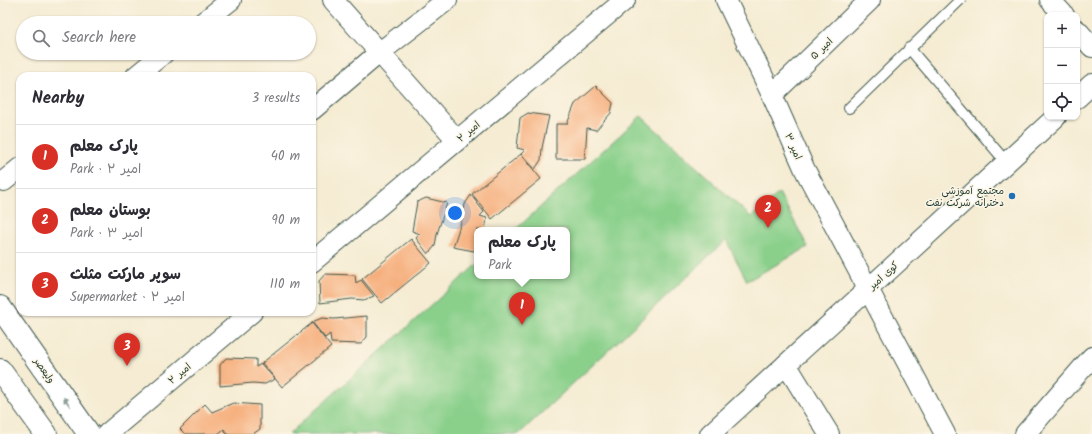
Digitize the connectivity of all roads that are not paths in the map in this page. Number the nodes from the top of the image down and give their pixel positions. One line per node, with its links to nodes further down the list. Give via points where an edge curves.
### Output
1 (231, 0): 10 (street)
2 (333, 0): 14 (street)
3 (447, 0): 14 (street)
4 (625, 0): 23 (street, امیر ۲)
5 (726, 0): 18 (street, امیر ۳)
6 (870, 0): 18 (street, امیر ۵)
7 (960, 0): 13 (lane)
8 (1050, 0): 9 (street)
9 (1061, 12)
10 (211, 16)
11 (1080, 33): 12 (street)
12 (1092, 47)
13 (909, 48): 21 (lane); 24 (lane)
14 (379, 53): 20 (street); 23 (street)
15 (155, 60): 16 (street)
16 (141, 72)
17 (1092, 84): 19 (street)
18 (772, 95): 28 (street, امیر ۳, via 805,170)
19 (1080, 95)
20 (316, 107)
21 (849, 108)
22 (1053, 120): 24 (street, کوی امیر)
23 (457, 140): 27 (street, امیر ۲)
24 (1006, 162): 28 (street, کوی امیر)
25 (16, 171): 26 (street)
26 (4, 181)
27 (316, 259)
28 (869, 289): 32 (street, کوی امیر); 39 (street, امیر ۳)
29 (0, 307): 35 (main road, ولیعصر, one-way to 29)
30 (247, 316): 36 (street, امیر ۲)
31 (1092, 357): 40 (street)
32 (786, 364): 37 (street, کوی امیر); 38 (street)
33 (1, 374): 34 (main road)
34 (46, 434)
35 (89, 434)
36 (107, 434)
37 (710, 434)
38 (828, 434)
39 (945, 434)
40 (1025, 434)

